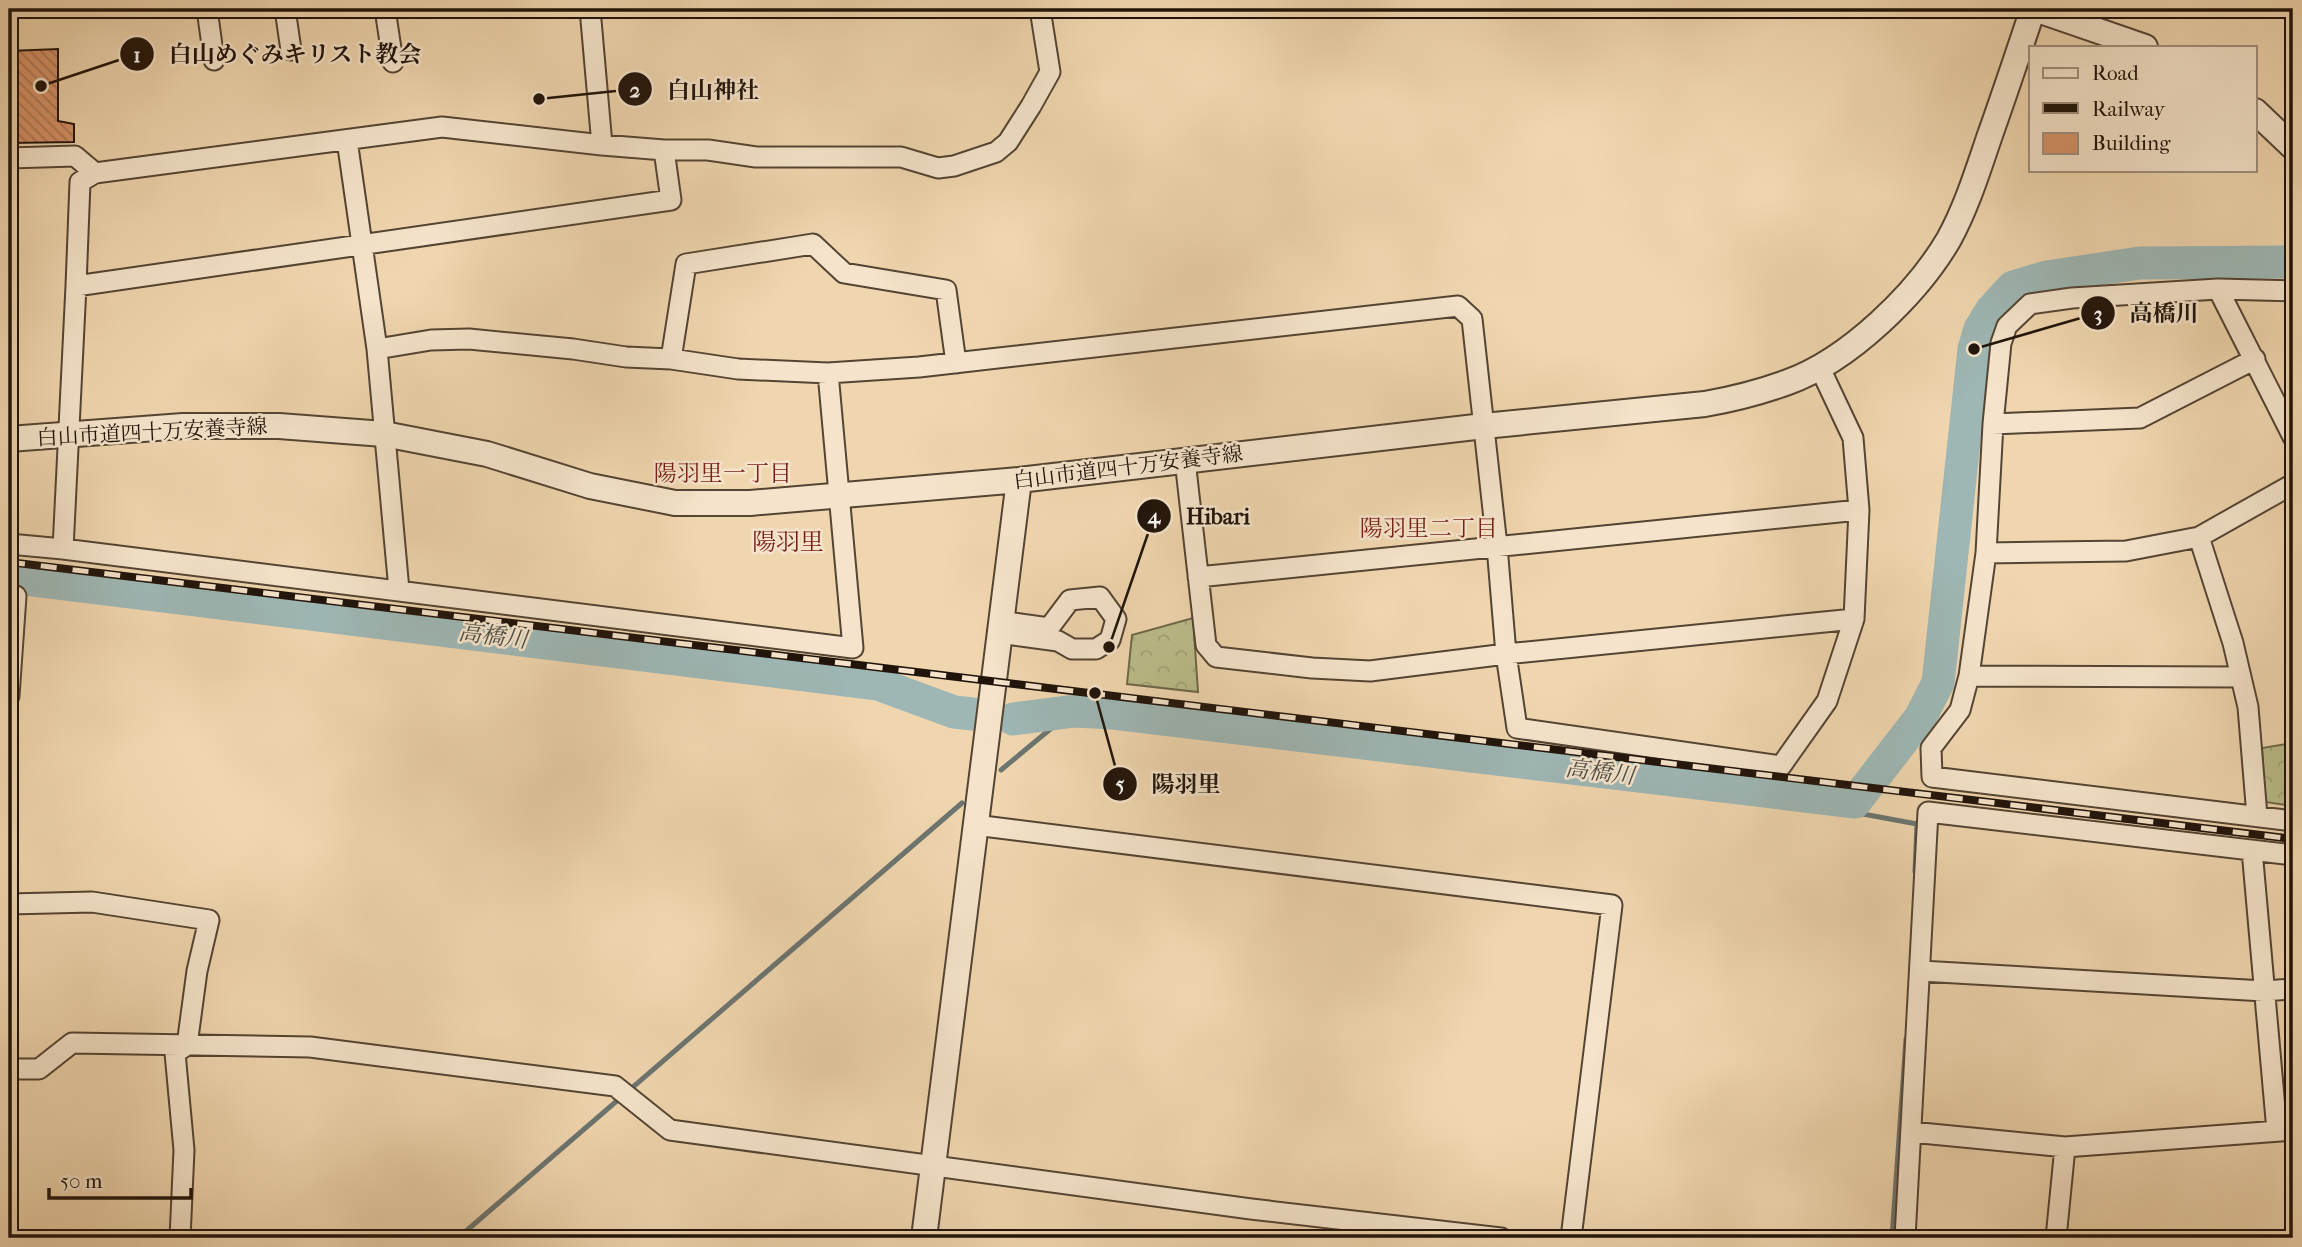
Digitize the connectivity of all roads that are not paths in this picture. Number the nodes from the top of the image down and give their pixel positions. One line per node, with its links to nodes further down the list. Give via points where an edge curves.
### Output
1 (207, 9): 9 (street)
2 (285, 9): 8 (street)
3 (384, 9): 10 (street)
4 (590, 9): 13 (street)
5 (1040, 9): 15 (street, via 1049,72 1008,142 996,152 938,168 901,158 756,157)
6 (2034, 9): 7 (street); 26 (street, 白山市道四十万安養寺線, via 1969,198 1949,239 1927,272 1886,316)
7 (2142, 46)
8 (291, 50)
9 (214, 60)
10 (393, 62)
11 (2256, 112): 14 (street)
12 (347, 139): 13 (street, via 442,127); 17 (street); 18 (street)
13 (602, 145): 15 (street)
14 (2293, 147)
15 (664, 150): 18 (street, via 671,200)
16 (9, 158): 17 (street, via 75,156)
17 (95, 173): 19 (street, via 80,182)
18 (363, 245): 19 (street); 22 (street)
19 (76, 286): 31 (street)
20 (2218, 289): 21 (street); 24 (street); 28 (street, via 2030,304 2007,326 2001,344)
21 (2293, 291)
22 (377, 349): 23 (street, via 469,339); 30 (street)
23 (671, 359): 25 (street, via 686,264 813,244 844,272 946,290); 27 (street, via 738,369)
24 (2255, 359): 28 (street, via 2140,418); 32 (street)
25 (956, 363): 27 (street); 29 (street, via 1458,306 1472,318)
26 (1819, 366): 29 (street, 白山市道四十万安養寺線, via 1789,382 1705,404); 38 (street, via 1853,438)
27 (828, 373): 37 (street)
28 (1993, 424): 43 (street)
29 (1485, 426): 34 (street, 白山市道四十万安養寺線); 41 (street)
30 (384, 434): 31 (street, 白山市道四十万安養寺線, via 278,426 183,426); 37 (street, 白山市道四十万安養寺線, via 487,454 590,486 675,503); 45 (street)
31 (68, 435): 33 (street, 白山市道四十万安養寺線); 42 (street)
32 (2293, 437)
33 (9, 439)
34 (1185, 460): 35 (street, 白山市道四十万安養寺線); 44 (street)
35 (1018, 480): 37 (street, 白山市道四十万安養寺線); 48 (street)
36 (2293, 484): 39 (street)
37 (838, 496): 45 (street, via 853,648)
38 (1859, 510): 41 (street); 47 (street)
39 (2199, 537): 43 (street, via 2126,551); 51 (street)
40 (9, 544): 42 (street)
41 (1497, 546): 44 (street); 49 (street)
42 (63, 549): 45 (street)
43 (1986, 553): 50 (street)
44 (1198, 577): 49 (street, via 1206,645 1216,657 1370,671)
45 (399, 590)
46 (16, 596): 52 (street)
47 (1854, 619): 49 (street); 49 (street, via 1827,701 1782,766 1517,728)
48 (1000, 627): 48 (street, via 1049,628 1070,600 1100,597 1116,619 1110,640 1096,649 1072,649 1058,641); 55 (street)
49 (1506, 654)
50 (1969, 676): 51 (street); 53 (street, via 1960,710 1931,748 1932,777)
51 (2241, 677): 53 (street, via 2248,707)
52 (9, 684)
53 (2257, 816): 54 (street)
54 (2293, 821)
55 (975, 825): 67 (street); 71 (street, via 1612,905)
56 (2252, 850): 57 (street); 59 (street, via 1928,812); 61 (street)
57 (2293, 855)
58 (9, 904): 62 (street, via 92,902 209,920)
59 (1921, 971): 61 (street); 65 (street)
60 (2293, 989): 61 (street)
61 (2264, 991): 64 (street)
62 (187, 1045): 63 (street, via 72,1043 39,1069); 67 (street, via 310,1046 615,1086 670,1130); 68 (street, via 175,1053 184,1150)
63 (9, 1069)
64 (2285, 1131): 66 (street)
65 (1911, 1132): 66 (street); 72 (street)
66 (2065, 1147): 73 (street)
67 (933, 1167): 69 (street); 70 (street)
68 (180, 1238)
69 (924, 1238)
70 (1501, 1238)
71 (1570, 1238)
72 (1905, 1238)
73 (2056, 1238)

